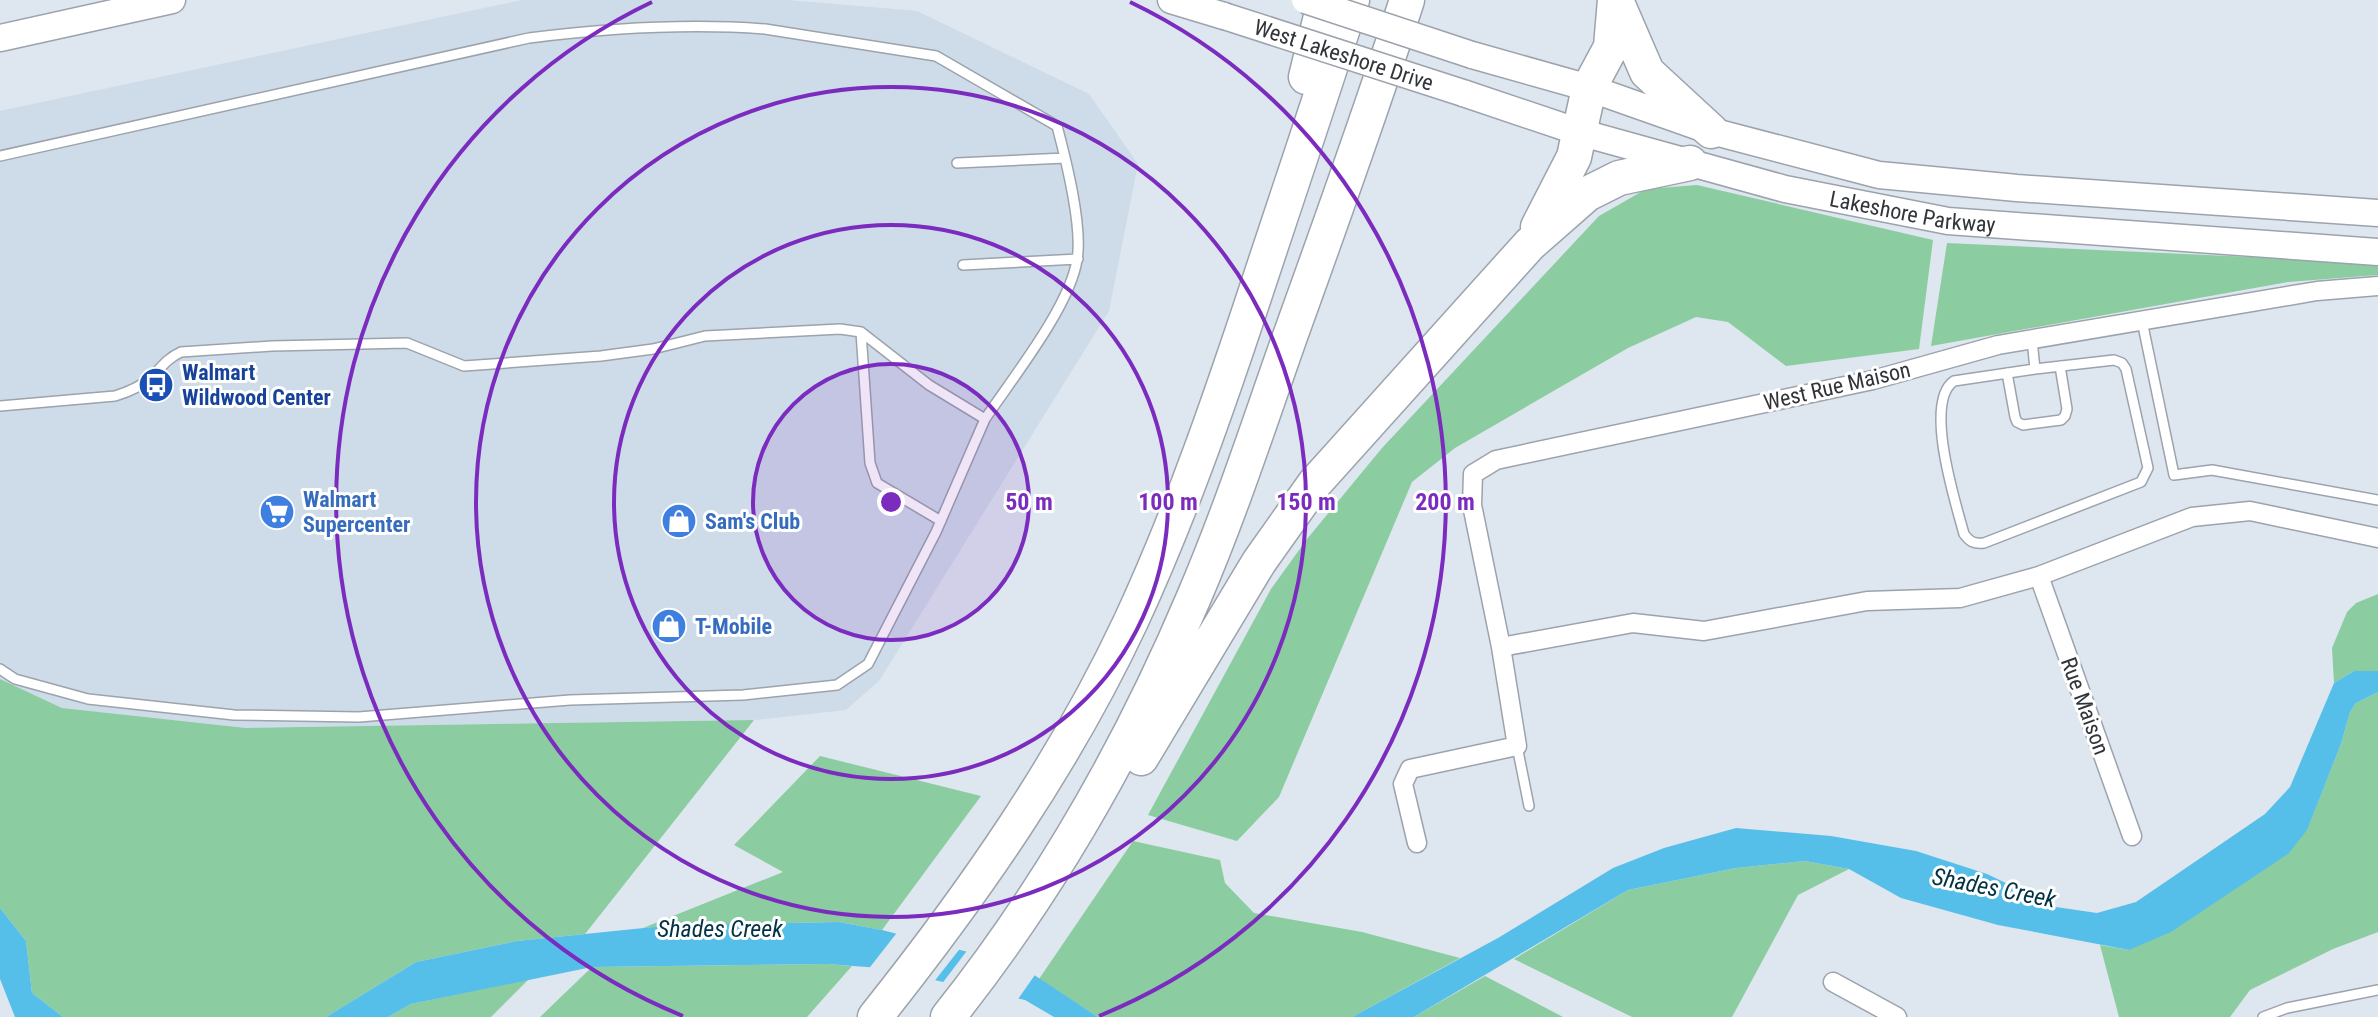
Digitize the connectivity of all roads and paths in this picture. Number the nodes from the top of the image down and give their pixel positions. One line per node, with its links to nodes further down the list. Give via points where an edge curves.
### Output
1 (172, 0): 8 (main road)
2 (1171, 0): 11 (main road, West Lakeshore Drive, bridge)
3 (1305, 0): 9 (main road, West Lakeshore Drive, bridge)
4 (1325, 0): 23 (highway)
5 (1352, 0): 23 (highway)
6 (1407, 0): 40 (highway, via 1223,526)
7 (1616, 0): 10 (highway, via 1611,47); 12 (highway, via 1647,72)
8 (0, 38)
9 (1472, 55): 10 (main road, Lakeshore Parkway)
10 (1589, 88): 12 (main road, Lakeshore Parkway); 13 (highway)
11 (1463, 93): 13 (main road, Lakeshore Parkway)
12 (1711, 131): 18 (main road, Lakeshore Parkway, via 1879,175)
13 (1579, 132): 17 (main road, Lakeshore Parkway); 19 (highway, via 1574,157)
14 (0, 156): 15 (lane, via 529,38 687,25 765,29 936,56 1057,126)
15 (1065, 158): 16 (lane); 21 (lane)
16 (957, 163)
17 (1690, 163): 19 (highway, via 1619,178 1587,194); 20 (main road, Lakeshore Parkway, via 1785,189 1948,221)
18 (2378, 213)
19 (1530, 244): 40 (highway, via 1315,483)
20 (2378, 252)
21 (1078, 259): 22 (lane); 32 (lane, via 1071,284 1047,327)
22 (963, 265)
23 (1259, 281): 46 (highway, via 1162,553 1087,707 1013,831)
24 (2378, 286): 25 (street, West Rue Maison, via 2317,291)
25 (2142, 321): 27 (street, West Rue Maison); 33 (lane, via 2174,475 2212,470)
26 (861, 332): 31 (lane, via 705,336 601,356 464,366 407,343 181,352 151,378 115,396); 32 (lane, via 929,385); 34 (lane, via 870,463 877,483)
27 (2032, 340): 29 (lane); 37 (street, West Rue Maison, via 1873,380 1496,460 1473,474 1472,505)
28 (2060, 366): 29 (lane); 30 (lane, via 2067,409 2061,420 2017,422); 30 (lane, via 2122,363 2148,468 2145,476 2141,482 1976,544 1964,534 1945,466 1944,393 1954,381)
29 (2035, 369): 30 (lane)
30 (2007, 373)
31 (0, 406)
32 (985, 419): 34 (lane)
33 (2378, 500)
34 (941, 521): 38 (lane, via 868,664 837,685 359,717 234,715 88,699 15,679)
35 (2378, 538): 36 (street, via 2250,511 2192,517)
36 (2039, 576): 37 (street, via 1960,598 1867,601 1704,631 1633,623); 42 (street, Rue Maison)
37 (1501, 647): 39 (street, West Rue Maison)
38 (0, 669)
39 (1517, 746): 41 (lane); 43 (street, via 1410,769 1403,784)
40 (1118, 779): 47 (highway, via 1084,817 1030,904)
41 (1529, 806)
42 (2132, 836)
43 (1417, 843)
44 (1833, 982): 48 (street)
45 (2378, 990): 49 (lane)
46 (875, 1017)
47 (948, 1017)
48 (1897, 1017)
49 (2263, 1017)

